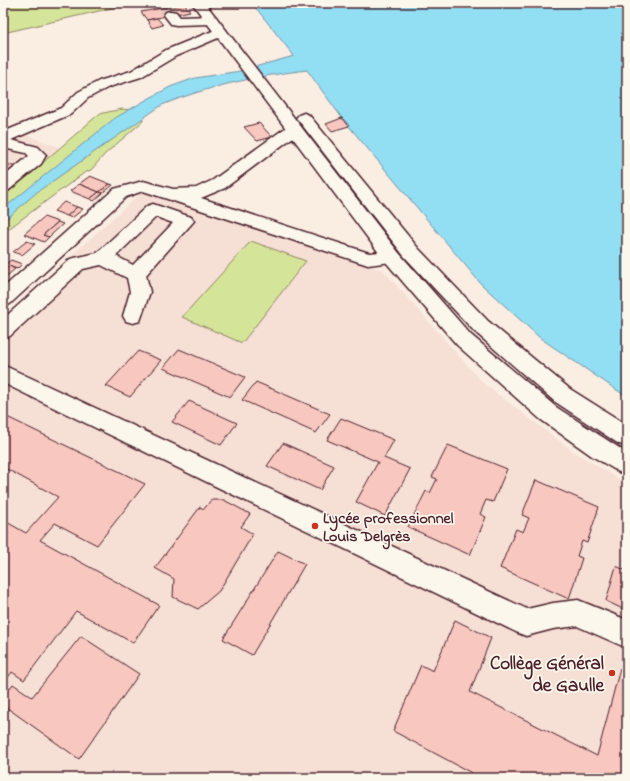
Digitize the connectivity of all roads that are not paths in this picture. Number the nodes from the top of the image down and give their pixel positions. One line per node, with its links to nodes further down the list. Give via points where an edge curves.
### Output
1 (198, 3): 3 (main road)
2 (166, 9): 3 (main road, via 176,21)
3 (215, 18): 4 (main road); 5 (main road, via 171,52 136,74 104,84 83,95 66,111); 16 (main road, via 416,258 481,326 562,394)
4 (294, 129): 8 (main road, via 219,184 199,193); 9 (main road)
5 (3, 138)
6 (3, 143): 7 (main road, via 32,150 38,155)
7 (3, 186)
8 (172, 194): 9 (main road, via 368,259); 12 (main road, via 143,186 120,194)
9 (392, 257): 17 (main road, via 464,340 548,413)
10 (103, 258): 11 (main road); 11 (main road, via 152,210 185,221); 14 (main road, via 77,264)
11 (136, 274): 13 (main road, via 140,292)
12 (3, 299)
13 (133, 316)
14 (3, 331)
15 (3, 373): 18 (main road, via 526,624 553,616 578,613)
16 (627, 437)
17 (627, 465)
18 (627, 634)

